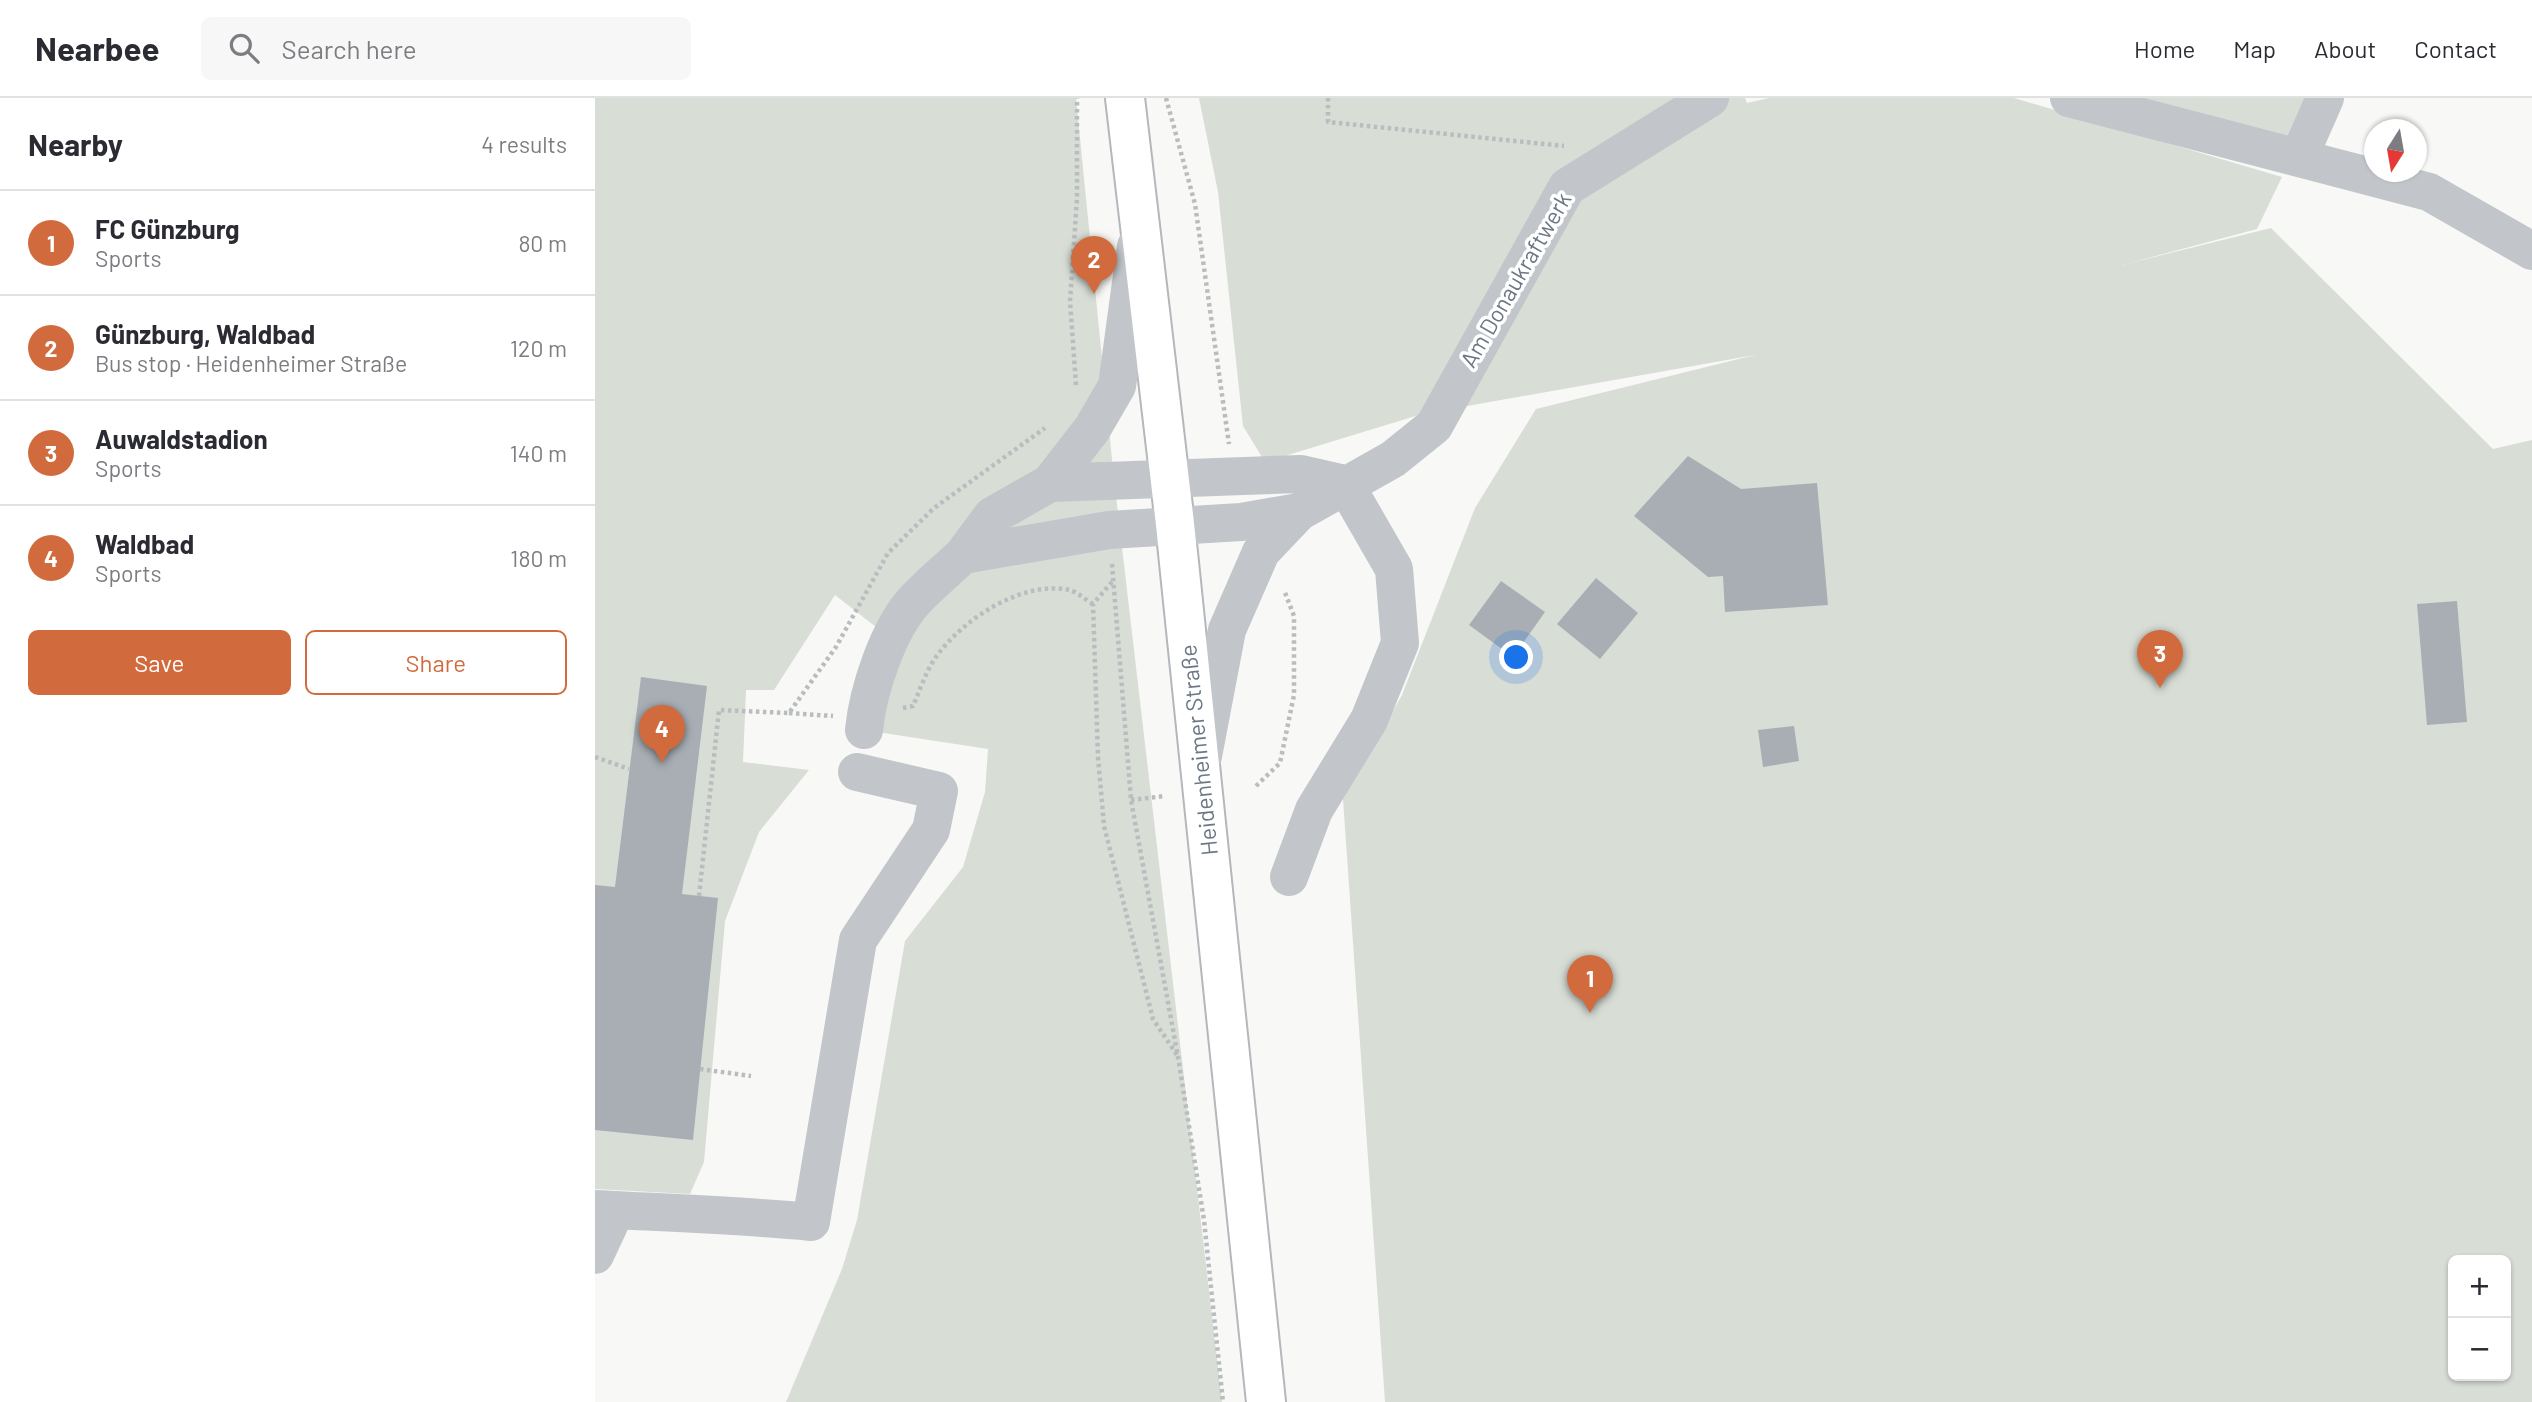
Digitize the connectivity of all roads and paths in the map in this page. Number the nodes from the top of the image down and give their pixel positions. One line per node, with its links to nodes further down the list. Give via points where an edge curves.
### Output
1 (1077, 98): 13 (path, via 1070,301 1077,400)
2 (1125, 98): 10 (main road, Heidenheimer Straße)
3 (1166, 98): 14 (path, via 1195,204)
4 (1328, 98): 9 (path, via 1328,122 1565,146)
5 (1710, 98): 9 (street, Am Donaukraftwerk)
6 (2069, 98): 8 (street)
7 (2325, 98): 8 (street)
8 (2299, 157): 11 (street, via 2429,192)
9 (1597, 168): 17 (street, Am Donaukraftwerk, via 1567,187 1434,426 1393,459)
10 (1139, 223): 13 (street, via 1117,386); 15 (main road, Heidenheimer Straße)
11 (2532, 251)
12 (1050, 425): 25 (path, via 934,508 888,553 836,648)
13 (1092, 429): 16 (street)
14 (1234, 475): 15 (street); 17 (street, via 1301,474)
15 (1170, 479): 16 (street); 19 (main road, Heidenheimer Straße)
16 (1050, 483): 22 (street, via 992,516)
17 (1345, 484): 18 (street, Am Donaukraftwerk); 34 (street, via 1394,569 1400,643 1369,720 1314,810)
18 (1299, 512): 19 (street, Am Donaukraftwerk, via 1241,522); 21 (street)
19 (1175, 524): 20 (street, Am Donaukraftwerk); 28 (main road, Heidenheimer Straße)
20 (1109, 530): 22 (street, Am Donaukraftwerk); 23 (path)
21 (1261, 552): 28 (street, via 1227,630); 31 (path, via 1279,579 1294,616 1294,695 1280,764)
22 (963, 555): 26 (street, via 913,601 887,647 871,688)
23 (1113, 581): 24 (path); 33 (path)
24 (1093, 604): 26 (path, via 1072,591 1015,594 970,623 936,657 913,706); 36 (path, via 1104,826 1153,1019)
25 (789, 713): 26 (path); 35 (path, via 719,710)
26 (865, 724)
27 (595, 757): 29 (path)
28 (1201, 768): 42 (main road, Heidenheimer Straße)
29 (629, 769)
30 (857, 772): 39 (street, via 939,792 931,831 857,940 811,1222)
31 (1256, 786)
32 (1165, 796): 33 (path)
33 (1131, 800): 36 (path)
34 (1289, 877)
35 (699, 896)
36 (1178, 1057): 41 (path, via 1203,1220)
37 (700, 1069): 38 (path)
38 (751, 1076)
39 (606, 1210): 40 (street)
40 (595, 1255)
41 (1223, 1402)
42 (1266, 1402)

